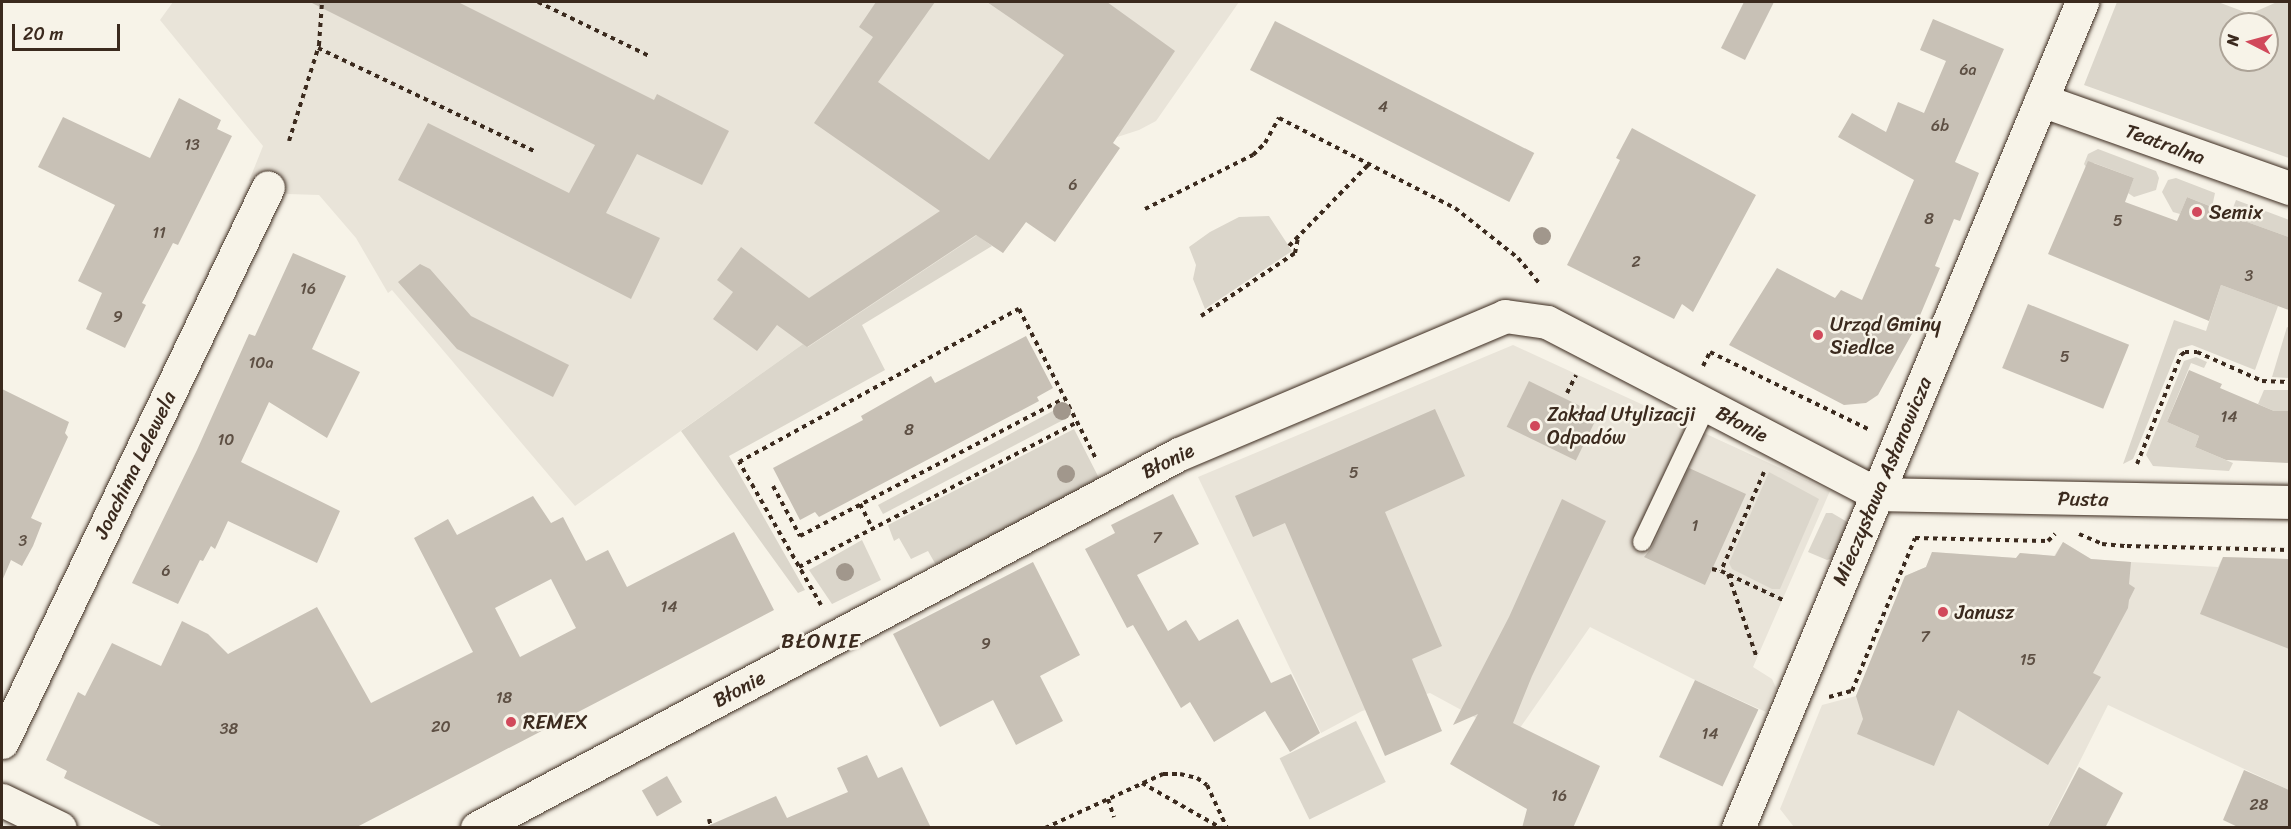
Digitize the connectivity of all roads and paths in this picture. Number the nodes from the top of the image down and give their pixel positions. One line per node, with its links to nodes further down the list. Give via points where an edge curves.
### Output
1 (322, 2): 4 (path)
2 (538, 2): 5 (path)
3 (2082, 2): 6 (street, Mieczysława Asłanowicza)
4 (318, 48): 7 (path); 8 (path)
5 (649, 56)
6 (2041, 99): 11 (street, Teatralna); 23 (street, Mieczysława Asłanowicza)
7 (289, 141)
8 (534, 151)
9 (1370, 163): 12 (path, via 1279,118 1253,155); 13 (path); 15 (path, via 1455,208 1518,258)
10 (268, 187): 44 (street, Joachima Lelewela)
11 (2289, 188)
12 (1145, 209)
13 (1298, 237): 14 (path); 16 (path, via 1295,253)
14 (1289, 246)
15 (1545, 289)
16 (1201, 316)
17 (1576, 375): 20 (path)
18 (2289, 382): 25 (path, via 2262,381 2197,352 2181,355)
19 (1703, 390): 23 (path, via 1710,352); 27 (street, Błonie, via 1547,322 1504,315 1179,454); 28 (street, Błonie); 34 (lane)
20 (1567, 393)
21 (1063, 400): 22 (path); 30 (path); 36 (path, via 1019,309 739,462)
22 (1077, 421): 27 (path); 31 (path)
23 (1898, 443): 28 (street, Mieczysława Asłanowicza)
24 (1764, 471): 38 (path)
25 (2133, 472)
26 (772, 486): 30 (path, via 800,536)
27 (1112, 489): 51 (street, Błonie)
28 (1877, 494): 29 (street, Pusta); 56 (street, Mieczysława Asłanowicza)
29 (2289, 502)
30 (860, 504): 31 (path)
31 (872, 528): 36 (path)
32 (2064, 530): 43 (path, via 2048,541 1915,538 1852,691)
33 (2071, 532): 35 (path, via 2102,543 2127,546)
34 (1642, 542)
35 (2289, 550)
36 (799, 567): 41 (path)
37 (1712, 569): 38 (path)
38 (1720, 571): 39 (path)
39 (1728, 574): 40 (path); 42 (path)
40 (1783, 600)
41 (822, 607)
42 (1757, 658)
43 (1819, 700)
44 (2, 742)
45 (1141, 783): 46 (path); 54 (path); 55 (path, via 1163,774 1197,778 1207,785)
46 (1108, 799): 48 (path); 53 (path)
47 (2, 800): 50 (street)
48 (1114, 817)
49 (709, 819): 52 (path)
50 (60, 828)
51 (477, 828)
52 (711, 828)
53 (1045, 828)
54 (1221, 828)
55 (1227, 828)
56 (1738, 828)

